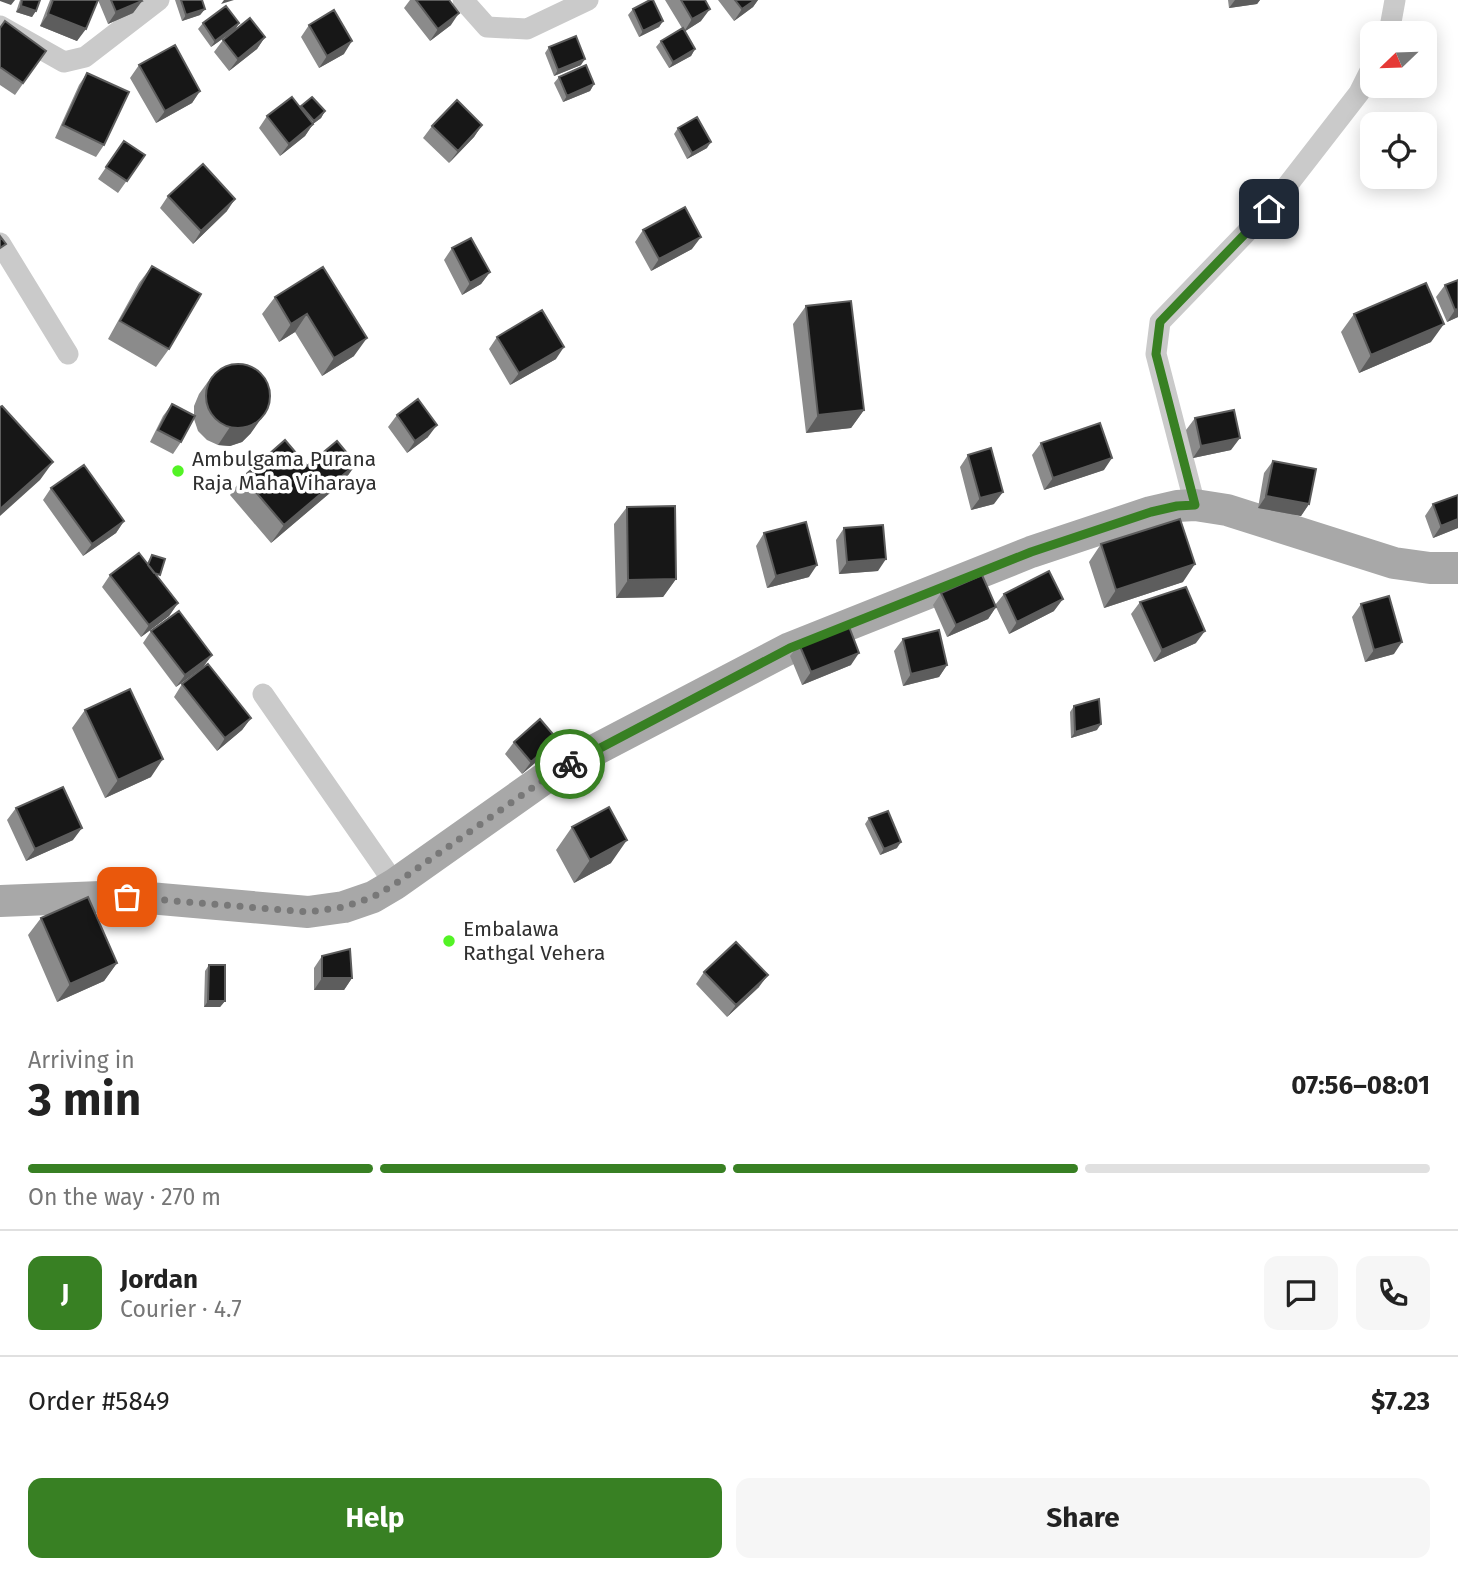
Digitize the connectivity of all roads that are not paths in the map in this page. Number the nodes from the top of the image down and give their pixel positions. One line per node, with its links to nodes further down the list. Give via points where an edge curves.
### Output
1 (159, 0): 6 (street, via 85,57 64,62)
2 (463, 0): 3 (street, via 487,27 527,29)
3 (588, 0)
4 (1395, 0): 5 (street)
5 (1391, 21)
6 (0, 26)
7 (1360, 91): 10 (street, via 1269,209 1160,322 1156,354)
8 (0, 243): 9 (street)
9 (68, 355)
10 (1195, 505): 11 (main road, via 1227,509 1394,563); 13 (main road, via 1151,512 1031,552 790,648 555,772)
11 (1458, 568)
12 (263, 694): 13 (street)
13 (395, 884): 14 (main road, via 344,907 308,912 127,897)
14 (0, 901)

